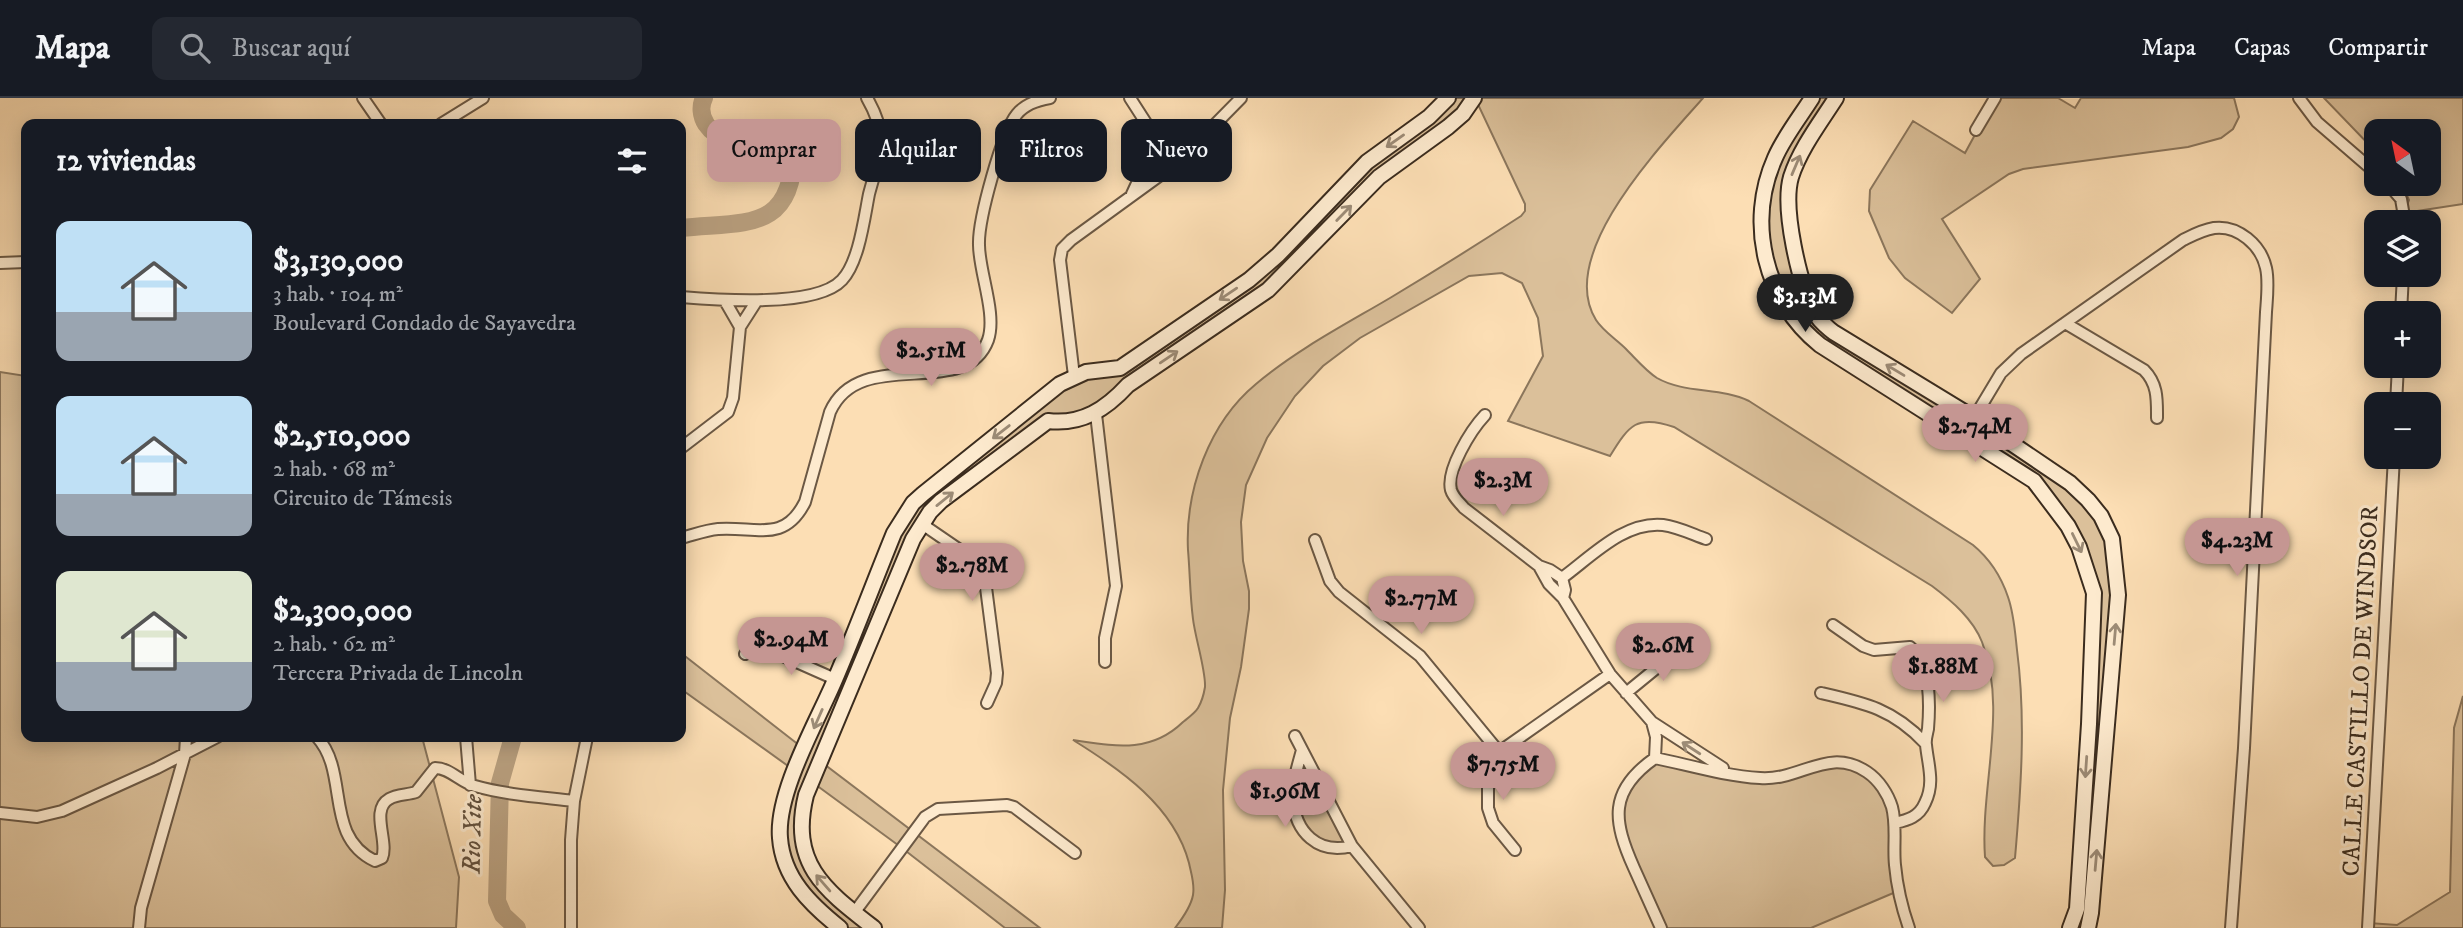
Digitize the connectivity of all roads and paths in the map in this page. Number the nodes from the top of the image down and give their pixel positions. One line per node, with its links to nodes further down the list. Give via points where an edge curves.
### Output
1 (363, 98): 14 (street)
2 (482, 98): 15 (street)
3 (867, 98): 29 (street, via 882,131 881,150 849,269 842,280 822,292)
4 (1050, 98): 13 (street)
5 (1129, 98): 16 (street)
6 (1241, 98): 17 (street)
7 (1448, 98): 34 (street, one-way to 34, via 1367,162 1264,268)
8 (1474, 98): 36 (street, one-way to 8, via 1268,290 1379,177 1448,127)
9 (1812, 98): 24 (street, via 1776,156)
10 (1836, 98): 23 (street, one-way to 10, via 1790,180 1798,160)
11 (1995, 98): 18 (street)
12 (2299, 98): 19 (street, via 2317,122)
13 (1036, 99): 48 (street, via 1008,126 979,226 990,321 980,354 963,366 872,378 846,388 830,412 805,502 783,527 761,532 719,529)
14 (378, 119)
15 (449, 119)
16 (1143, 119)
17 (1221, 119)
18 (1976, 130)
19 (2364, 163)
20 (1138, 182): 22 (street)
21 (1151, 182): 22 (street)
22 (1131, 196): 35 (street, via 1062,249)
23 (1789, 202): 24 (street); 30 (street, via 1796,256)
24 (1763, 205): 31 (street, via 1768,269)
25 (21, 262): 26 (street)
26 (0, 263)
27 (686, 297): 28 (street)
28 (725, 301): 29 (street); 33 (street)
29 (756, 302): 33 (street)
30 (1814, 312): 31 (street); 40 (street, one-way to 30, via 1833,332)
31 (1789, 315): 46 (street, via 1820,345 2034,481)
32 (2065, 323): 40 (street, via 2001,373); 41 (street, via 2152,378); 95 (street, via 2183,240 2203,231 2228,229 2252,242 2262,254 2266,325)
33 (740, 327): 43 (street, via 728,412)
34 (1119, 369): 35 (street); 36 (street, via 1127,375)
35 (1074, 376): 37 (street)
36 (1128, 384): 38 (street)
37 (1040, 401): 42 (street, via 1040,413); 61 (street, one-way to 61, via 913,503 894,533)
38 (1096, 414): 42 (street); 59 (street, via 1116,586)
39 (1485, 415): 51 (street, via 1455,466 1451,488 1464,508)
40 (1974, 418): 45 (street)
41 (2157, 418)
42 (1048, 421): 47 (street, one-way to 42, via 941,502)
43 (686, 445)
44 (2393, 469): 96 (street, CALLE CASTILLO DE WINDSOR)
45 (2070, 483): 46 (street, via 2060,486); 54 (street, via 2101,516 2112,539)
46 (2051, 502): 53 (street, one-way to 53, via 2080,547)
47 (922, 524): 64 (street, via 976,561 984,572 998,673); 85 (street, one-way to 47, via 819,881 800,831 802,812)
48 (686, 537)
49 (1706, 539): 52 (street, via 1665,525 1634,528)
50 (1315, 540): 74 (street, via 1329,581 1339,593 1420,656)
51 (1539, 566): 52 (street); 55 (street)
52 (1562, 578): 55 (street)
53 (2094, 593): 54 (street, via 2102,598); 93 (street, one-way to 93, via 2077,909)
54 (2118, 595): 94 (street, one-way to 54)
55 (1563, 598): 60 (street)
56 (1833, 625): 72 (street, via 1874,650 1910,647 1918,653 1927,691)
57 (1681, 648): 62 (street)
58 (745, 654): 61 (street, via 765,648)
59 (1105, 662)
60 (1610, 674): 62 (street); 74 (street)
61 (835, 679): 88 (street, one-way to 88, via 786,794 780,837 793,881 807,900)
62 (1626, 693): 65 (street)
63 (1821, 693): 72 (street, via 1878,707)
64 (987, 703)
65 (1652, 722): 76 (street); 77 (street, one-way to 65)
66 (1295, 736): 73 (street)
67 (186, 742): 75 (street)
68 (208, 742): 75 (street)
69 (320, 742): 78 (street, via 328,755 350,841 375,861 385,852 381,815 391,797 416,792 435,768)
70 (466, 742): 78 (street)
71 (586, 742): 79 (street)
72 (1926, 743): 81 (street, via 1931,780 1926,801 1915,817)
73 (1302, 750): 82 (street); 82 (street, via 1293,797 1299,822 1320,846)
74 (1499, 752): 83 (street, via 1488,781 1488,808 1493,823)
75 (185, 754): 80 (street, via 62,810 37,817); 86 (street)
76 (1655, 758): 77 (street); 91 (street, via 1623,791 1618,824)
77 (1731, 773): 81 (street, via 1776,778 1838,761 1856,765 1885,791)
78 (470, 785): 79 (street)
79 (575, 801): 87 (street)
80 (0, 813)
81 (1895, 823): 92 (street, via 1898,891)
82 (1352, 846): 90 (street)
83 (1515, 850)
84 (1075, 853): 85 (street, via 1014,807 938,809 925,817)
85 (855, 913): 89 (street)
86 (139, 928)
87 (571, 928)
88 (841, 928)
89 (874, 928)
90 (1419, 928)
91 (1661, 928)
92 (1909, 928)
93 (2070, 928)
94 (2088, 928)
95 (2231, 928)
96 (2368, 928)

